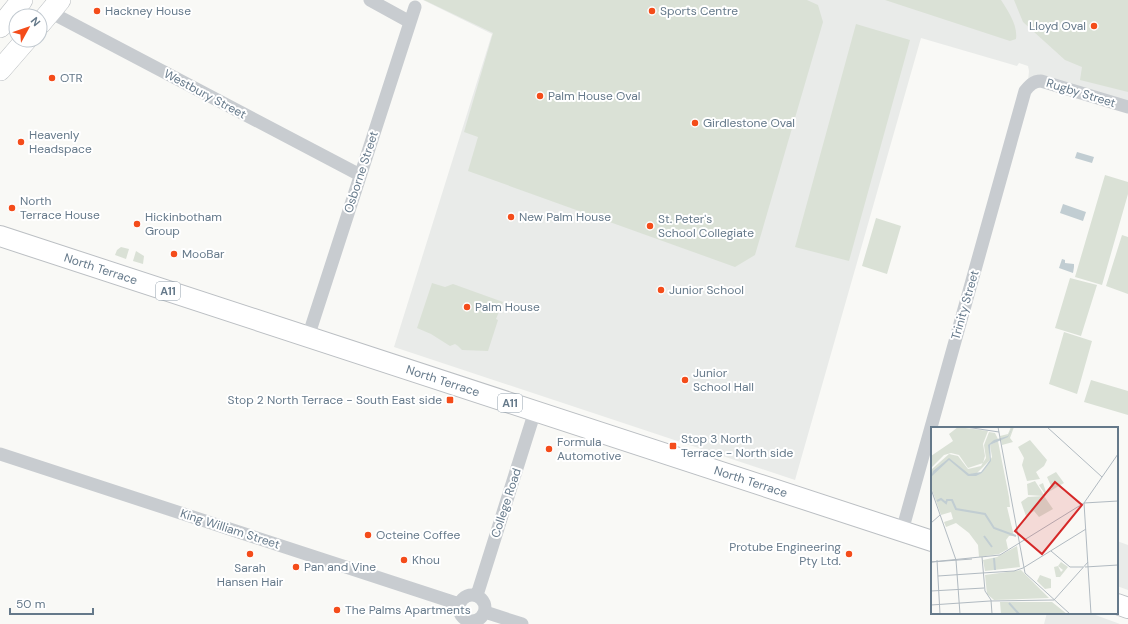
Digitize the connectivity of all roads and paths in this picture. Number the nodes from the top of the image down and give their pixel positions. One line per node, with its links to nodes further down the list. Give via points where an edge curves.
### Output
1 (22, 0): 6 (highway)
2 (370, 0): 5 (street)
3 (415, 7): 5 (street, Osborne Street)
4 (50, 12): 11 (street, Westbury Street)
5 (410, 22): 11 (street, Osborne Street)
6 (0, 27)
7 (19, 48): 8 (highway)
8 (0, 70)
9 (1034, 82): 10 (street, Rugby Street, via 1050,83); 16 (street, Trinity Street, via 1025,91)
10 (1128, 107)
11 (360, 175): 13 (street, Osborne Street)
12 (0, 236): 13 (main road, North Terrace / A11)
13 (308, 337): 14 (main road, North Terrace / A11)
14 (535, 411): 18 (main road, North Terrace / A11); 20 (street, College Road)
15 (931, 427): 18 (street, Trinity Street)
16 (931, 427)
17 (0, 454): 21 (street, King William Street)
18 (902, 531): 19 (main road, North Terrace / A11)
19 (931, 541)
20 (477, 595): 21 (street, via 467,595); 24 (street, via 485,604)
21 (459, 604): 25 (street, via 459,611)
22 (1118, 604): 23 (main road)
23 (1128, 608)
24 (485, 612): 25 (street, via 476,621); 26 (street)
25 (467, 622)
26 (522, 624)

